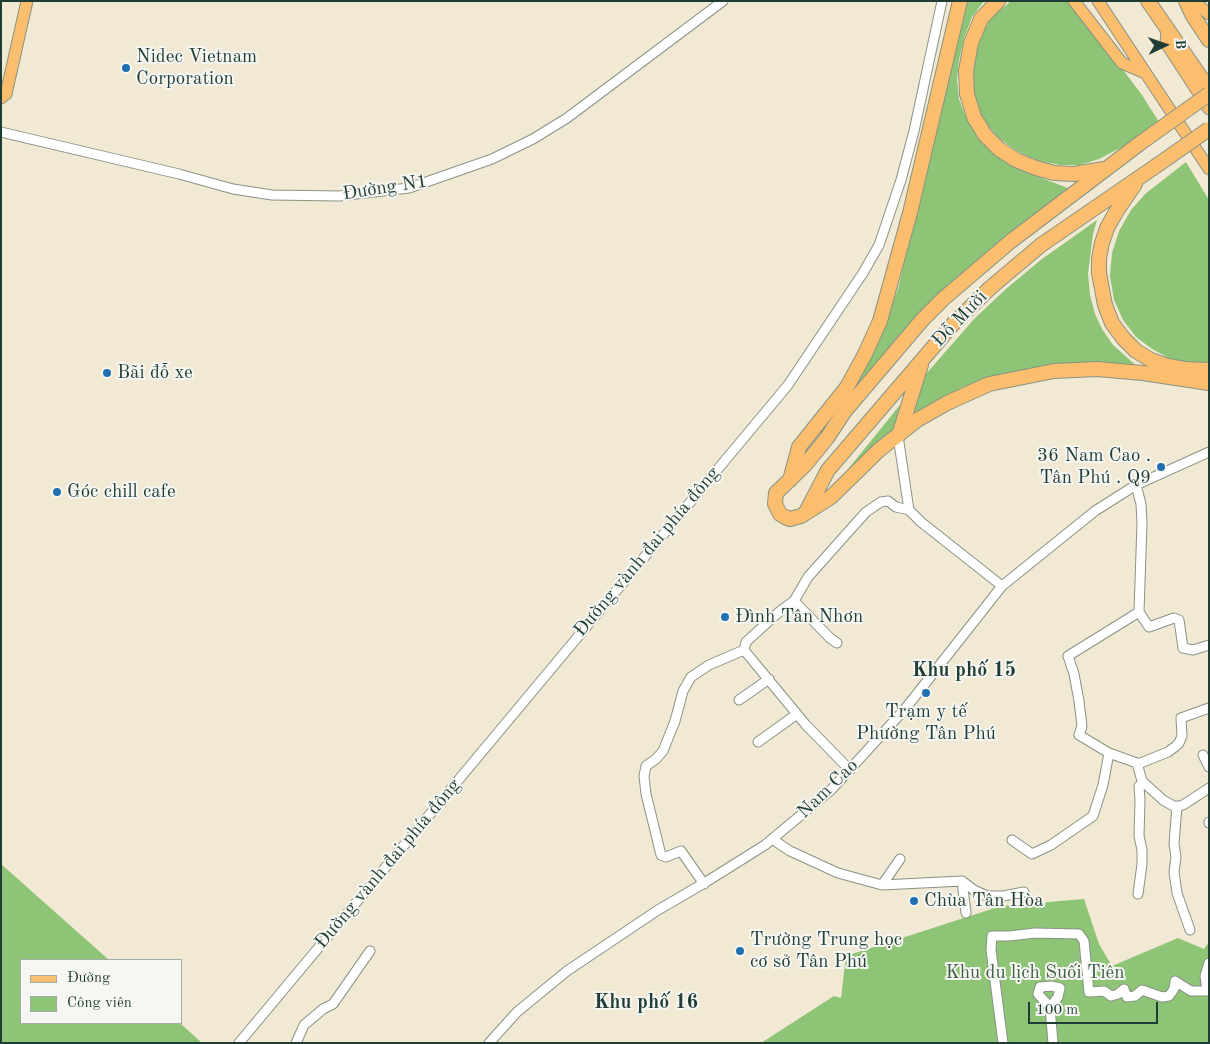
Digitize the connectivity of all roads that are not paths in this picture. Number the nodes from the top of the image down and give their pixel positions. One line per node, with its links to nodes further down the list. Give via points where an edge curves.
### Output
1 (20, 1): 18 (main road)
2 (26, 1): 21 (main road, via 6,94)
3 (723, 1): 24 (street, Đường N1, via 533,140 492,160 409,188 340,196 272,195 233,189)
4 (942, 1): 78 (street, Đường vành đai phía đông, via 914,131 878,245 863,273 788,385)
5 (960, 1): 41 (highway, via 910,213 880,321 847,387 799,447)
6 (998, 1): 28 (highway, via 981,19 971,43 966,70 966,94 985,135 1016,160 1054,173 1074,174)
7 (1074, 1): 17 (main road, via 1122,63)
8 (1098, 1): 17 (main road)
9 (1139, 1): 13 (highway)
10 (1148, 1): 13 (highway)
11 (1186, 1): 16 (highway)
12 (1193, 1): 14 (main road)
13 (1156, 14): 15 (highway)
14 (1209, 14)
15 (1168, 31): 19 (highway); 22 (main road, via 1166,43)
16 (1209, 40)
17 (1143, 72): 29 (main road)
18 (1, 87)
19 (1209, 89)
20 (1209, 94): 26 (highway, bridge)
21 (1, 98)
22 (1209, 107): 26 (highway)
23 (1209, 129): 30 (highway, bridge)
24 (1, 132)
25 (1209, 140): 30 (highway)
26 (1142, 147): 27 (highway, Đỗ Mười); 28 (highway, Đỗ Mười)
27 (1128, 162): 28 (highway); 39 (highway, Đỗ Mười, via 990,267 952,300)
28 (1108, 168): 39 (highway, Đỗ Mười, via 1011,241 943,299 905,339)
29 (1209, 169)
30 (1158, 170): 31 (highway, Đỗ Mười); 32 (highway, Đỗ Mười)
31 (1139, 178): 32 (highway); 33 (highway, Đỗ Mười, via 1016,265)
32 (1126, 197): 34 (highway, via 1108,228 1099,258 1100,288 1112,323 1123,338 1151,360 1185,369); 35 (highway, Đỗ Mười, via 1049,249 1008,283)
33 (926, 354): 35 (highway); 45 (highway, Đỗ Mười, via 828,470)
34 (1209, 370)
35 (918, 375): 38 (highway); 43 (highway, Đỗ Mười, via 833,478)
36 (1209, 383): 38 (highway, via 1096,369 1036,374 989,384 970,392 916,420)
37 (1209, 390): 38 (highway, via 1128,375 1071,375 990,390)
38 (898, 436): 43 (highway); 44 (street)
39 (826, 438): 41 (highway, Đỗ Mười)
40 (1209, 452): 42 (street, Nam Cao)
41 (790, 480): 45 (highway, Đỗ Mười, via 776,493 777,509 790,518)
42 (1136, 485): 46 (street, Nam Cao, via 1095,511); 48 (street, via 1142,524)
43 (818, 505): 45 (highway, Đỗ Mười)
44 (909, 510): 46 (street); 47 (street, via 888,501 866,512 808,577)
45 (805, 512)
46 (1002, 586): 61 (street, Nam Cao, via 905,709)
47 (794, 601): 49 (street); 51 (street, via 746,642)
48 (1138, 612): 50 (street, via 1149,627 1174,618 1179,620 1183,648 1193,650); 57 (street, via 1068,656 1079,701 1082,726 1079,735)
49 (837, 642)
50 (1209, 645)
51 (744, 650): 52 (street); 69 (street, via 709,664 691,677 683,690 678,714 663,751 646,766 644,776 661,855 666,857 681,851)
52 (769, 679): 53 (street); 55 (street)
53 (739, 700)
54 (1209, 708): 59 (street, via 1182,717 1179,743 1168,752)
55 (797, 714): 56 (street); 61 (street)
56 (758, 742)
57 (1109, 753): 59 (street); 66 (street, via 1093,816 1032,854)
58 (1203, 755): 60 (street)
59 (1138, 764): 62 (street)
60 (1209, 767)
61 (850, 770): 65 (street, Nam Cao)
62 (1140, 784): 64 (street); 72 (street, via 1142,864)
63 (1209, 788): 64 (street)
64 (1177, 806): 74 (street, via 1174,872 1177,893)
65 (772, 839): 69 (street, Nam Cao); 70 (street, via 790,851 838,872)
66 (1012, 840)
67 (900, 859): 70 (street)
68 (962, 881): 70 (street); 71 (street, via 987,896); 73 (street)
69 (704, 884): 80 (street, Nam Cao, via 658,910 567,971 517,1012)
70 (882, 885)
71 (1024, 892)
72 (1138, 894)
73 (966, 913)
74 (1190, 930)
75 (370, 951): 79 (street, via 333,1004 304,1025)
76 (1209, 963): 81 (street, via 1205,976 1207,991 1191,991 1175,981 1169,996 1142,990 1127,997 1124,988 1111,996 1104,991 1089,992 1084,941 1079,934 992,936)
77 (1050, 1007): 82 (street)
78 (239, 1043)
79 (296, 1043)
80 (489, 1043)
81 (1003, 1043)
82 (1053, 1043)

